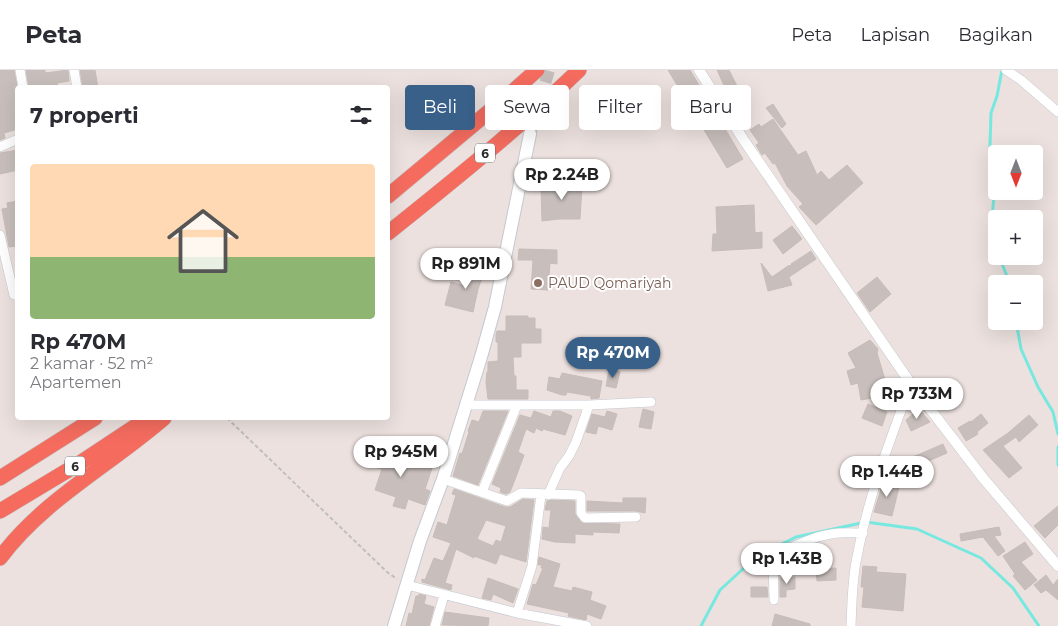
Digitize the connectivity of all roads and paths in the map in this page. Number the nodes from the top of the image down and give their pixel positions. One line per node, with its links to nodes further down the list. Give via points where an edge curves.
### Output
1 (20, 70): 7 (street)
2 (74, 70): 8 (street)
3 (537, 70): 13 (highway, 6)
4 (580, 70): 14 (highway, 6)
5 (699, 70): 17 (street)
6 (1008, 71): 9 (street)
7 (22, 85)
8 (76, 85)
9 (1058, 112)
10 (530, 134): 21 (main road, via 495,307)
11 (15, 140): 12 (street)
12 (0, 147)
13 (390, 194)
14 (390, 231)
15 (0, 239): 16 (street)
16 (14, 295)
17 (912, 384): 34 (street, via 876,480); 36 (street, via 983,478)
18 (651, 402): 20 (street)
19 (517, 405): 20 (street); 21 (street); 30 (street)
20 (589, 405): 31 (street, via 569,456)
21 (466, 406): 29 (main road)
22 (92, 420): 26 (highway, 6)
23 (145, 420): 32 (highway, 6)
24 (161, 420): 35 (highway, via 35,519)
25 (229, 420): 37 (path, via 387,572)
26 (70, 435): 27 (highway); 28 (highway, 6)
27 (0, 469)
28 (0, 478)
29 (443, 479): 30 (street); 37 (main road)
30 (482, 492): 31 (street, via 507,500 521,492)
31 (544, 494): 33 (street, via 581,496 581,513 585,518); 40 (street, via 532,566)
32 (0, 511)
33 (636, 517)
34 (863, 531): 39 (street, via 823,535 773,556); 45 (street, via 854,579)
35 (0, 558)
36 (1058, 566)
37 (407, 585): 38 (street); 42 (main road)
38 (444, 595): 40 (street); 43 (street)
39 (774, 600)
40 (517, 613): 41 (street)
41 (539, 622): 44 (street)
42 (394, 626)
43 (435, 626)
44 (587, 626)
45 (851, 626)

